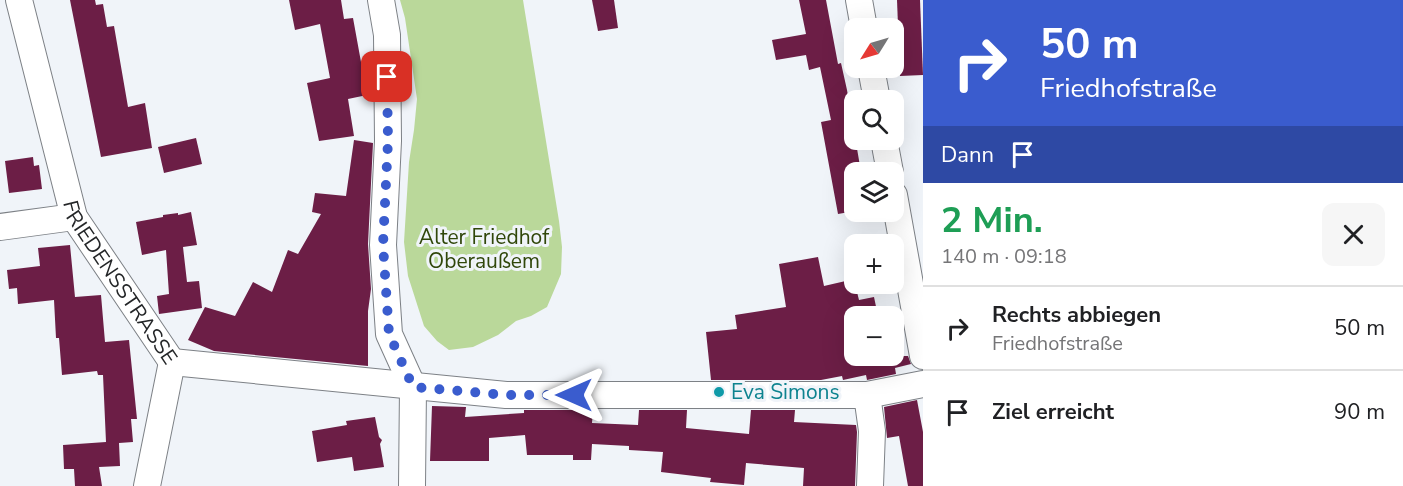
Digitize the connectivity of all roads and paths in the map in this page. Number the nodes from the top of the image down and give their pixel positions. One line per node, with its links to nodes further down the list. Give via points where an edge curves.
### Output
1 (19, 0): 5 (street, FRIEDENSSTRASSE)
2 (381, 0): 11 (street, via 387,35 388,141 383,245 389,334)
3 (859, 0): 4 (street)
4 (862, 18)
5 (74, 217): 7 (street); 9 (street, FRIEDENSSTRASSE)
6 (899, 222): 8 (street)
7 (0, 227)
8 (923, 356)
9 (172, 362): 11 (street, FRIEDENSSTRASSE); 13 (street)
10 (923, 384): 12 (street, FRIEDENSSTRASSE)
11 (413, 387): 12 (street, FRIEDENSSTRASSE, via 506,395); 14 (street)
12 (867, 395): 15 (street, via 872,431)
13 (147, 486)
14 (412, 486)
15 (870, 486)

